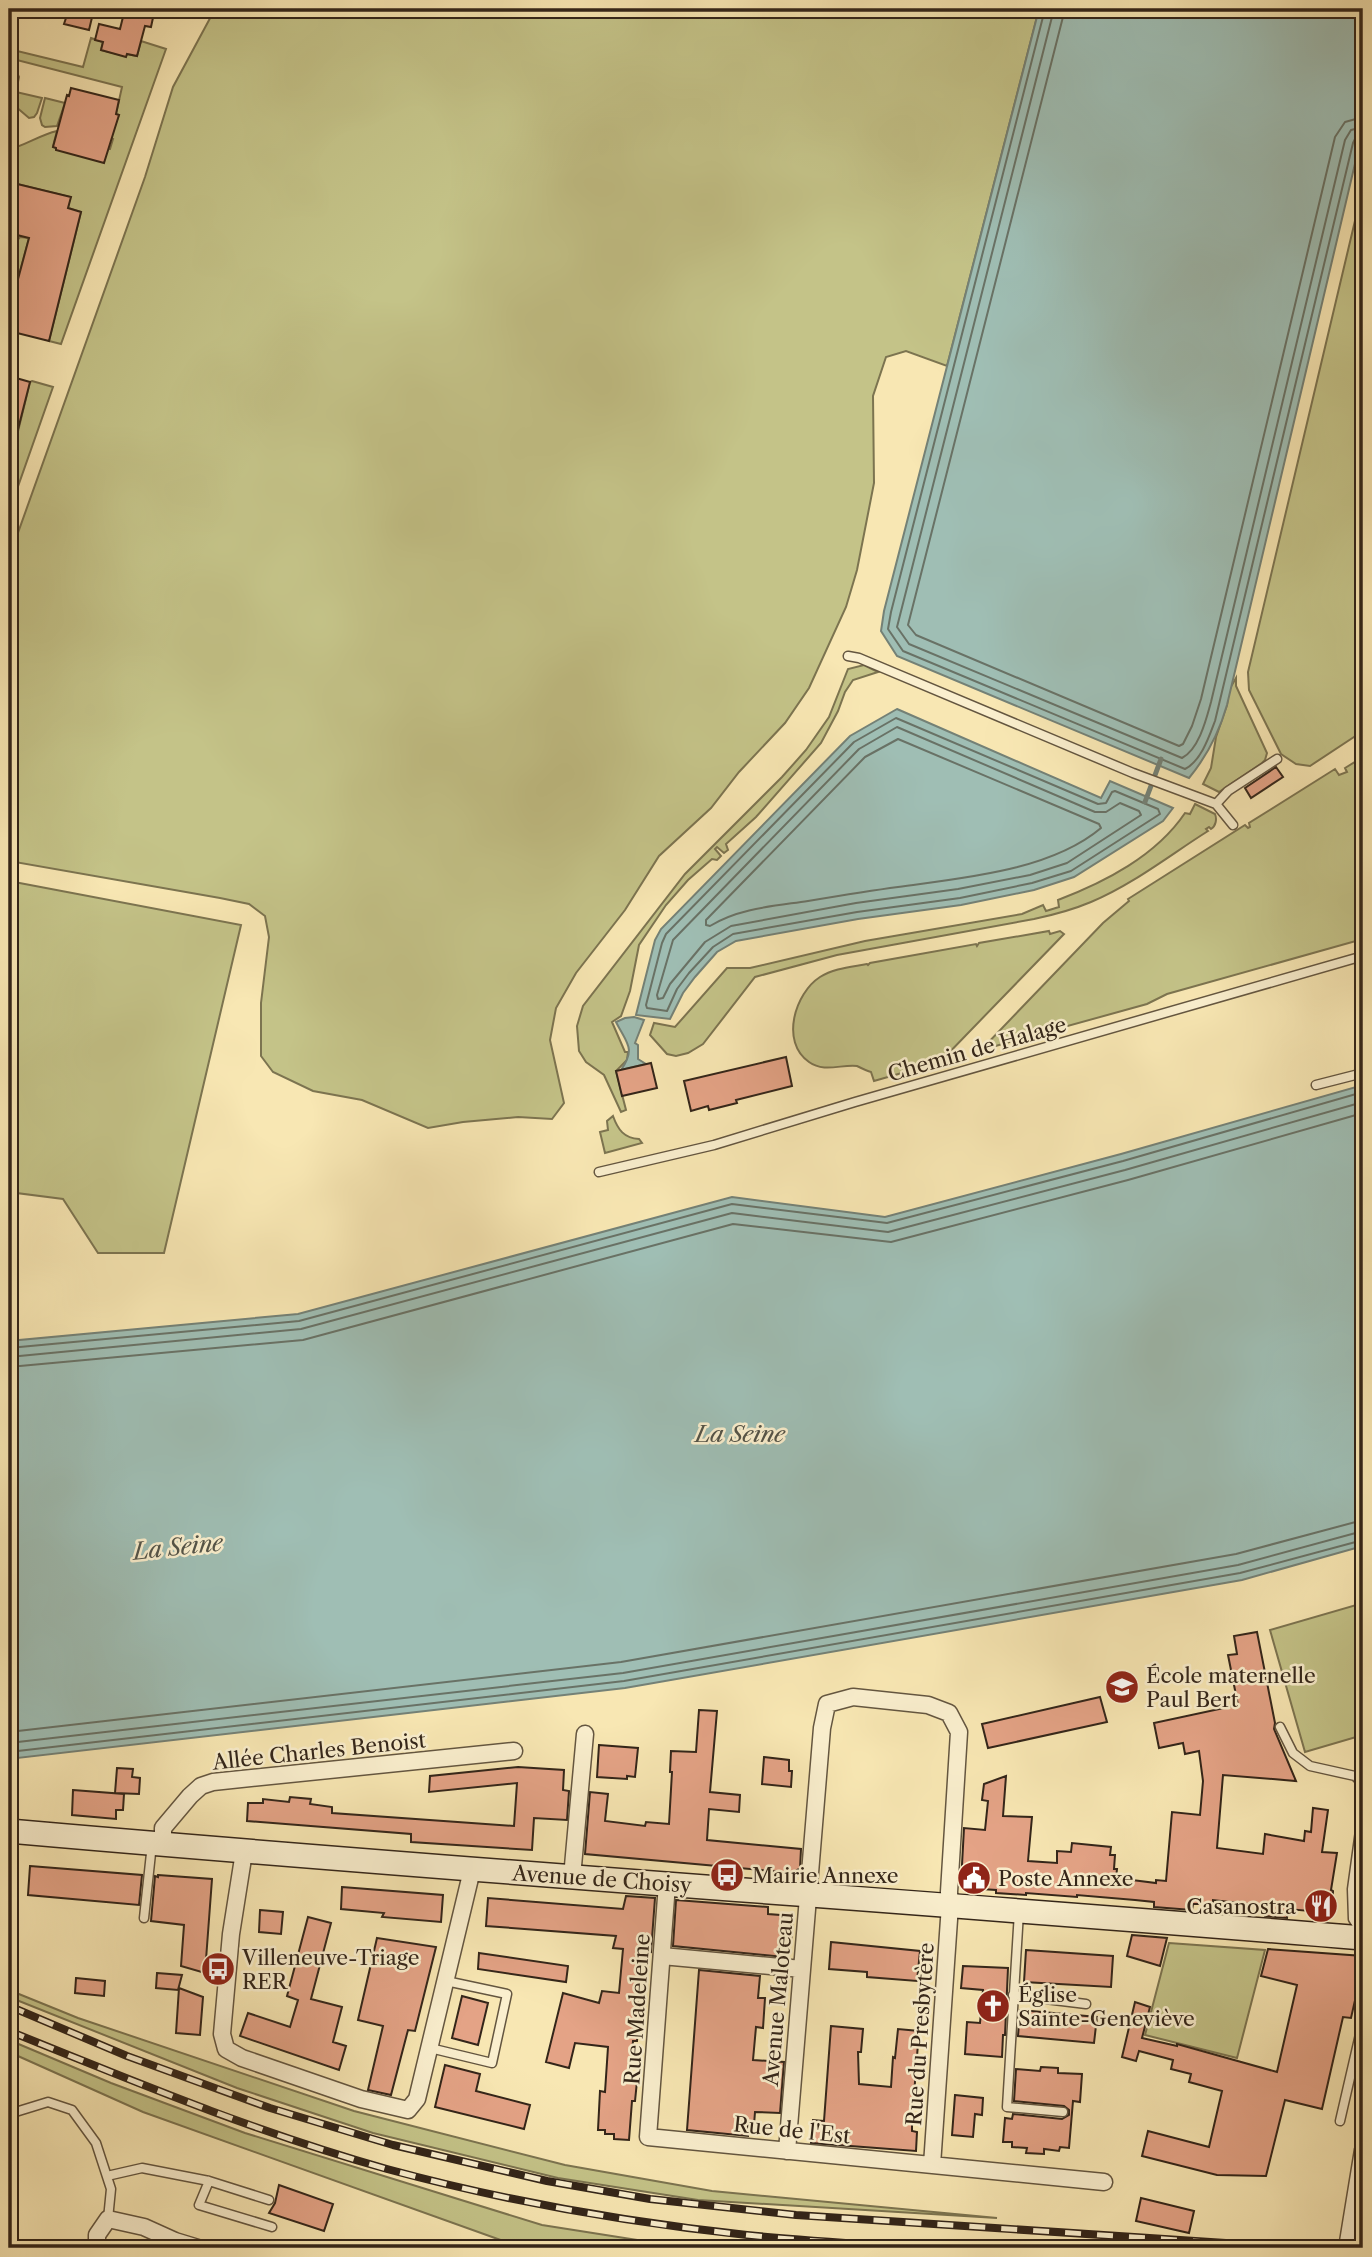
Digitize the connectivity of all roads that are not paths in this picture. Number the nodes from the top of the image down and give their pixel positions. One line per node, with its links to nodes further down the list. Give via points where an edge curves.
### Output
1 (848, 656): 3 (lane)
2 (1277, 759): 3 (lane, via 1228,790)
3 (1216, 804): 4 (lane)
4 (1233, 825)
5 (1363, 956): 8 (lane, Chemin de Halage, via 714,1145)
6 (1363, 1073): 7 (lane)
7 (1316, 1085)
8 (600, 1171)
9 (1280, 1727): 12 (lane, via 1293,1753 1310,1766 1355,1776)
10 (585, 1734): 18 (street)
11 (514, 1751): 15 (street, Allée Charles Benoist, via 213,1782 190,1796 163,1828)
12 (1363, 1784)
13 (1363, 1809): 24 (lane, via 1352,1889 1353,1919)
14 (9, 1831): 15 (main road, Avenue de Choisy)
15 (158, 1844): 16 (main road, Avenue de Choisy); 23 (lane)
16 (244, 1853): 17 (main road, Avenue de Choisy); 31 (street, via 231,1934 222,2034 226,2049 361,2099 408,2110 417,2099)
17 (472, 1870): 18 (main road, Avenue de Choisy); 27 (street)
18 (572, 1877): 19 (main road, Avenue de Choisy)
19 (667, 1884): 20 (main road, Avenue de Choisy); 25 (street, Rue Madeleine)
20 (808, 1894): 21 (main road, Avenue de Choisy); 21 (street, Avenue Maloteau, via 827,1704 853,1697 928,1705 949,1713 959,1732); 26 (street, Avenue Maloteau)
21 (950, 1905): 22 (main road, Avenue de Choisy); 38 (street, Rue du Presbytère)
22 (1019, 1911): 24 (main road, Avenue de Choisy); 28 (lane)
23 (144, 1918)
24 (1360, 1938)
25 (662, 1956): 26 (street); 35 (street, Rue Madeleine)
26 (802, 1969): 37 (street, Avenue Maloteau)
27 (446, 1980): 31 (street); 31 (lane, via 507,1994 492,2063)
28 (1013, 1995): 29 (lane); 32 (lane, via 1007,2107)
29 (1086, 2004)
30 (1363, 2029): 34 (lane)
31 (430, 2048)
32 (1063, 2112)
33 (9, 2114): 39 (lane, via 48,2102 72,2110 96,2143)
34 (1340, 2121)
35 (648, 2137): 37 (street, Rue de l'Est)
36 (1363, 2150): 47 (street)
37 (787, 2151): 38 (street, Rue de l'Est)
38 (932, 2165): 41 (street, Rue de l'Est)
39 (107, 2176): 40 (lane, via 142,2168); 43 (lane, via 111,2189)
40 (209, 2181): 42 (lane); 44 (lane, via 199,2205)
41 (1104, 2182)
42 (269, 2200)
43 (108, 2219): 45 (street, via 97,2235); 46 (street)
44 (272, 2227)
45 (97, 2248)
46 (198, 2248)
47 (1347, 2248)

